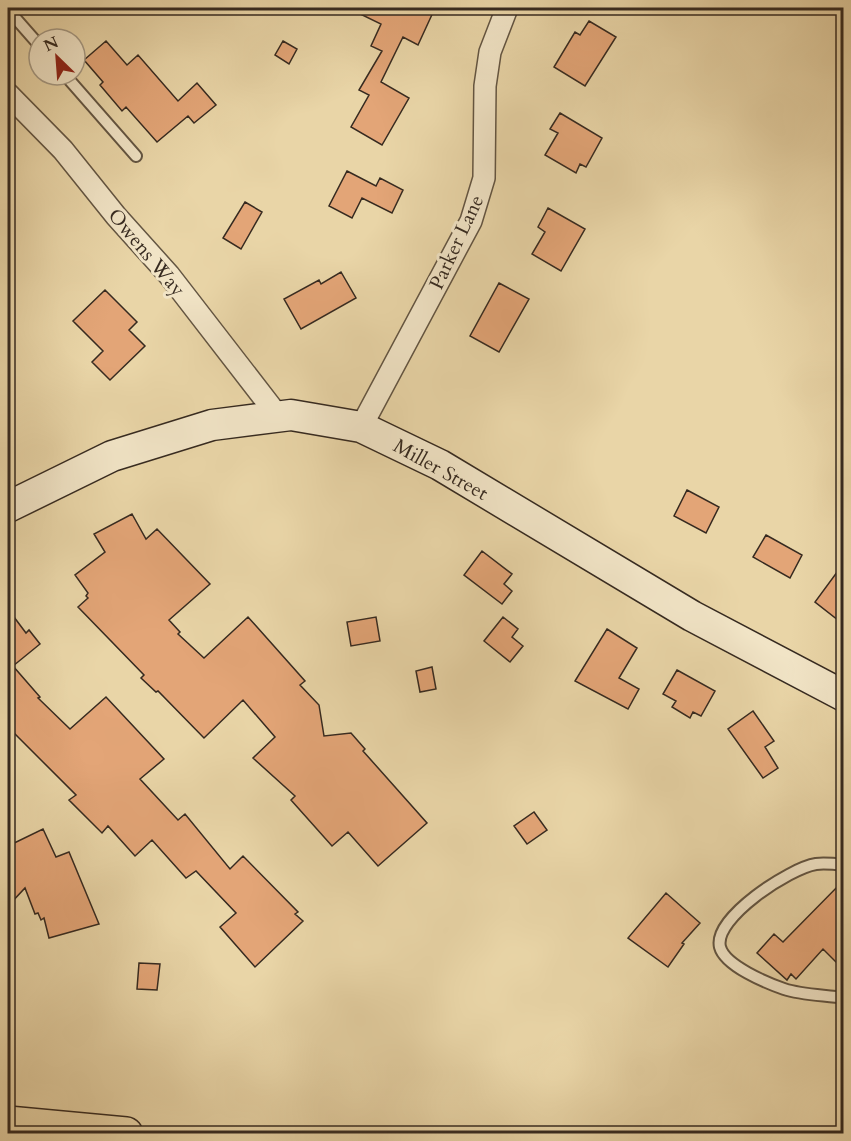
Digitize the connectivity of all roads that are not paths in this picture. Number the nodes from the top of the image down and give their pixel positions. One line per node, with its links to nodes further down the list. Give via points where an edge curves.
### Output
1 (507, 8): 8 (street, Parker Lane, via 490,52 485,86 484,178 471,220)
2 (12, 11): 3 (lane)
3 (27, 30)
4 (76, 87): 6 (lane)
5 (8, 94): 7 (street, Owens Way, via 63,150 169,275)
6 (136, 156)
7 (278, 416): 8 (street, Miller Street); 9 (street, Miller Street, via 212,425 112,456)
8 (361, 426): 10 (street, Miller Street, via 440,465 692,616)
9 (8, 507)
10 (843, 696)
11 (843, 865): 12 (lane, via 816,864 761,890 722,931 720,946 726,958 740,968 786,990)
12 (843, 998)
13 (8, 1123): 14 (highway)
14 (126, 1134)

